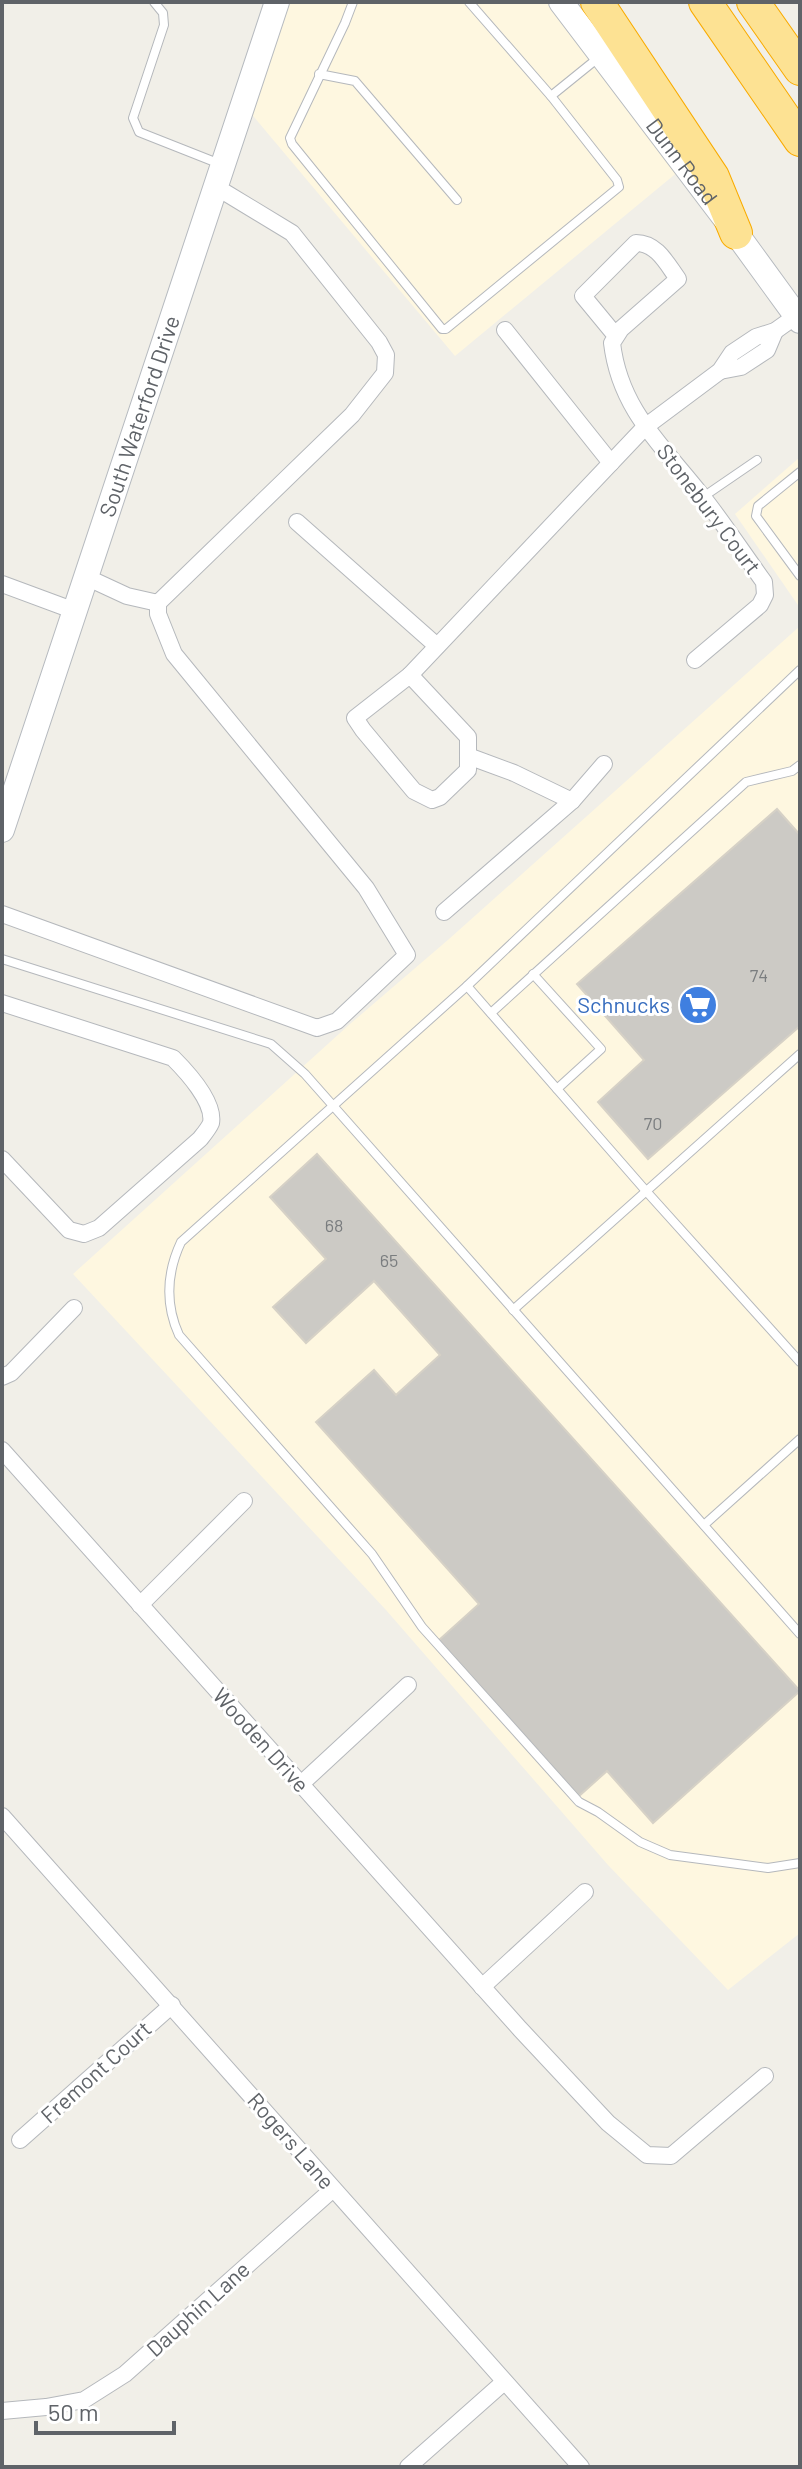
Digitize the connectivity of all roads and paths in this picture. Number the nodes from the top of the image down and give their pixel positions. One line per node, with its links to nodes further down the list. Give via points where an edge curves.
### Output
1 (154, 2): 14 (lane, via 164,25 133,118 139,132)
2 (277, 2): 14 (street, South Waterford Drive)
3 (353, 2): 11 (lane)
4 (469, 2): 12 (lane)
5 (561, 2): 9 (street, Dunn Road)
6 (597, 2): 17 (highway, via 713,177)
7 (705, 2): 13 (highway)
8 (753, 2): 10 (highway)
9 (601, 55): 12 (lane); 17 (street, Dunn Road)
10 (800, 69)
11 (319, 74): 12 (lane, via 290,138 293,146 442,329 619,187); 16 (lane, via 355,81)
12 (551, 96)
13 (800, 140)
14 (223, 165): 15 (street, South Waterford Drive)
15 (214, 191): 28 (street, South Waterford Drive); 30 (street, via 292,233 379,342 386,355 385,373 352,415)
16 (457, 200)
17 (736, 233): 18 (street, Dunn Road)
18 (798, 319): 21 (street, Stonebury Court, via 732,353 720,371)
19 (505, 330): 23 (street)
20 (616, 336): 20 (street, via 583,296 636,243 647,243 678,279); 21 (street, Stonebury Court, via 612,343 621,386)
21 (645, 427): 23 (street, Stonebury Court); 25 (street, Stonebury Court)
22 (757, 460): 25 (lane)
23 (611, 463): 32 (street, Stonebury Court)
24 (800, 472): 27 (lane, via 755,510)
25 (703, 497): 33 (street, Stonebury Court, via 764,582 765,595)
26 (297, 522): 32 (street)
27 (800, 576)
28 (86, 577): 30 (street); 31 (street, South Waterford Drive)
29 (2, 584): 31 (street)
30 (158, 603): 44 (street, via 174,654 366,888 407,955 337,1021 317,1028)
31 (75, 611): 42 (street, South Waterford Drive)
32 (437, 646): 35 (street, Stonebury Court)
33 (695, 660)
34 (800, 670): 47 (lane)
35 (410, 675): 36 (street, via 468,737); 36 (street, Stonebury Court, via 355,718 363,730 414,791 432,800 468,770)
36 (468, 756): 41 (street)
37 (604, 764): 41 (street)
38 (800, 765): 39 (lane)
39 (792, 771): 40 (lane); 46 (lane, via 746,782)
40 (800, 780)
41 (572, 801): 43 (street)
42 (2, 830)
43 (444, 912)
44 (2, 914)
45 (2, 959): 52 (lane, via 271,1044)
46 (533, 974): 49 (lane); 51 (lane, via 601,1049)
47 (467, 986): 49 (lane); 52 (lane)
48 (2, 1003): 53 (street, via 173,1058 191,1075 210,1111 211,1125 99,1228 84,1234 69,1230)
49 (491, 1013): 51 (lane)
50 (800, 1054): 54 (lane)
51 (557, 1089): 54 (lane)
52 (332, 1105): 56 (lane); 68 (lane, via 181,1242 169,1282 179,1335 372,1554 422,1627 579,1802 670,1855 768,1868)
53 (2, 1159)
54 (646, 1191): 56 (lane); 57 (lane)
55 (74, 1308): 58 (street)
56 (513, 1310): 62 (lane)
57 (800, 1362)
58 (2, 1377)
59 (800, 1439): 62 (lane)
60 (2, 1450): 63 (street, Wooden Drive)
61 (244, 1501): 63 (street)
62 (704, 1525): 64 (lane)
63 (140, 1605): 66 (street, Wooden Drive)
64 (800, 1634)
65 (408, 1685): 66 (street)
66 (301, 1784): 70 (street, Wooden Drive)
67 (2, 1817): 71 (street, Rogers Lane)
68 (800, 1863)
69 (585, 1892): 70 (street)
70 (482, 1987): 72 (street, Wooden Drive, via 608,2123 647,2155 671,2156)
71 (172, 2005): 73 (street, Fremont Court); 74 (street, Rogers Lane)
72 (765, 2076)
73 (20, 2140)
74 (333, 2189): 75 (street, Rogers Lane); 76 (street, Dauphin Lane, via 125,2374 84,2400)
75 (504, 2382): 77 (street); 78 (street, Rogers Lane)
76 (2, 2411)
77 (408, 2467)
78 (581, 2467)

